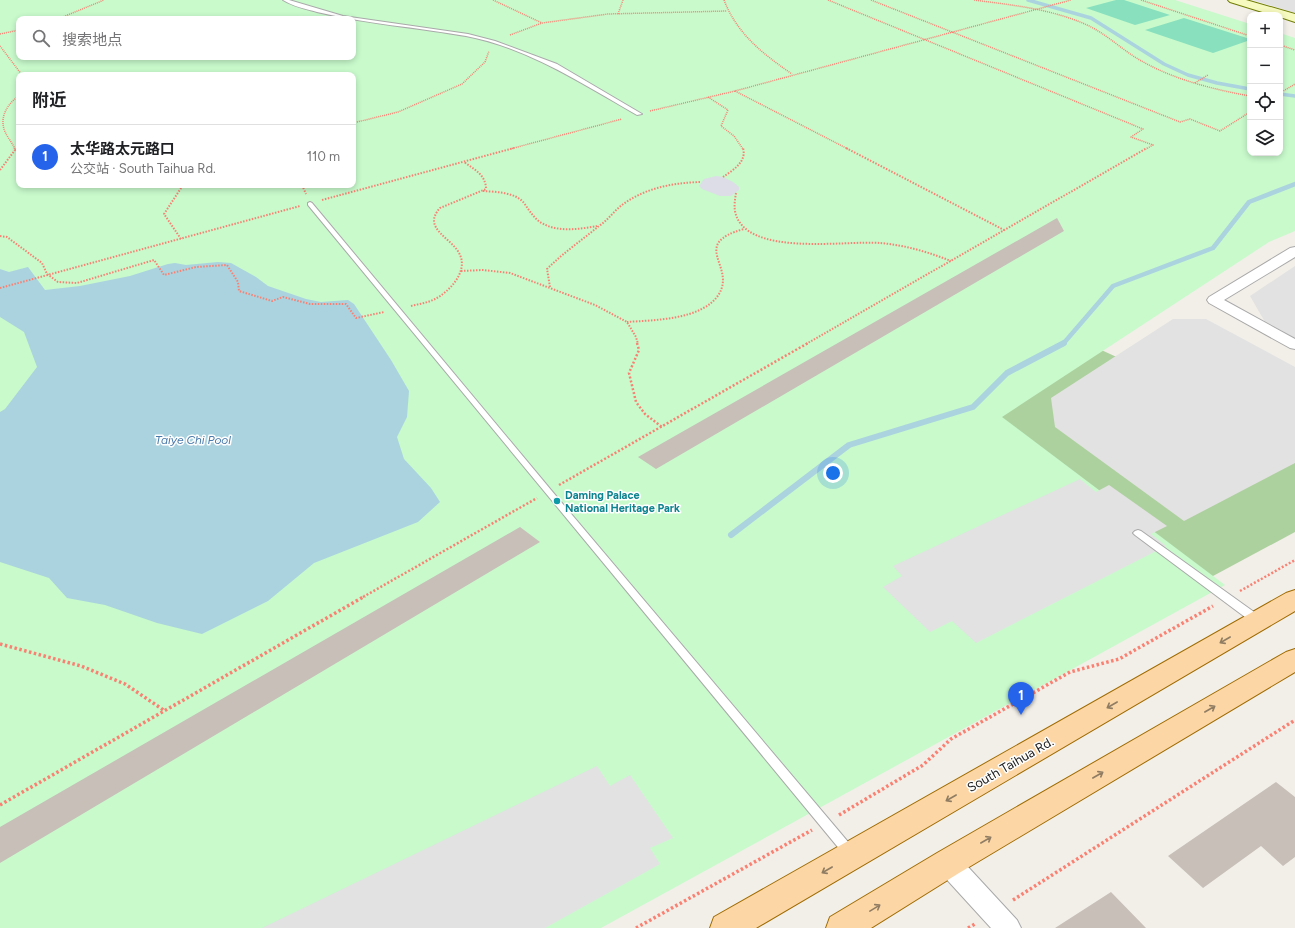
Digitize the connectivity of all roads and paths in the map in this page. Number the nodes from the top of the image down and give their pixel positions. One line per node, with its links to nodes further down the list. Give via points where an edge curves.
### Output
1 (104, 0): 16 (path)
2 (285, 0): 17 (lane)
3 (493, 0): 21 (path)
4 (623, 0): 15 (path)
5 (724, 0): 13 (path)
6 (828, 0): 27 (path)
7 (871, 0): 24 (path)
8 (974, 0): 12 (path)
9 (1071, 0): 12 (path)
10 (1141, 0): 26 (path)
11 (1230, 1): 14 (street); 18 (street)
12 (1036, 9): 24 (path); 35 (path, via 1087,25 1137,59 1172,77)
13 (727, 10): 15 (path); 33 (path, via 731,19 761,53)
14 (1260, 12)
15 (618, 14): 21 (path)
16 (66, 16)
17 (338, 16)
18 (1295, 18)
19 (356, 19): 28 (lane, via 468,35)
20 (1283, 20): 22 (street)
21 (542, 23): 28 (path)
22 (1295, 23)
23 (16, 31): 25 (path)
24 (951, 32): 27 (path); 43 (path, via 1180,122 1190,119 1220,131)
25 (0, 34)
26 (1247, 35)
27 (923, 39): 33 (path); 55 (path, via 1143,129 1131,137 1153,145)
28 (493, 42): 42 (lane, via 555,65); 44 (path, via 485,62 462,84 398,112)
29 (0, 46): 32 (path)
30 (1283, 47): 31 (path)
31 (1295, 50)
32 (20, 72)
33 (792, 74): 37 (path)
34 (1208, 75): 35 (path)
35 (1196, 83): 39 (path)
36 (1295, 84): 38 (path)
37 (735, 90): 40 (path); 55 (path)
38 (1283, 91)
39 (1247, 95)
40 (708, 97): 42 (path); 47 (path, via 728,110 721,126 736,137 744,151 742,163)
41 (16, 98): 46 (path, via 3,113 3,128 15,150)
42 (639, 114): 45 (path)
43 (1247, 114)
44 (356, 122)
45 (464, 162): 50 (path, via 483,176 486,189); 52 (path)
46 (0, 170)
47 (723, 177)
48 (700, 182): 53 (path, via 672,184 645,193 621,206)
49 (181, 188): 57 (path, via 164,214)
50 (482, 191): 53 (path, via 513,196 522,201 533,217 555,229 574,230); 60 (path, via 450,202 434,212 433,218 437,228 460,254)
51 (736, 193): 54 (path, via 736,214)
52 (310, 204): 57 (path); 64 (lane)
53 (600, 226): 62 (path, via 547,269)
54 (745, 228): 59 (path, via 762,238 787,244 856,241 891,243 916,248); 66 (path, via 730,233 718,243 715,250 722,269 723,281 716,299 695,312)
55 (1004, 230): 59 (path)
56 (0, 236): 61 (path, via 7,237 42,263)
57 (181, 239): 61 (path)
58 (1295, 251): 67 (street, via 1214,300)
59 (951, 261): 68 (path)
60 (461, 271): 62 (path, via 510,273); 64 (path, via 448,288 434,299)
61 (47, 274): 63 (path); 65 (path, via 58,282 78,283 154,260 164,275 196,267 227,265 238,282 239,291 272,301 283,297 310,304 346,304 356,318)
62 (550, 287): 66 (path, via 595,305)
63 (0, 288)
64 (397, 310): 69 (lane)
65 (367, 315)
66 (627, 322): 68 (path, via 636,337 639,350 629,372 636,402 645,414)
67 (1295, 345)
68 (662, 427): 69 (path)
69 (548, 492): 77 (path); 80 (lane)
70 (1138, 532): 72 (lane)
71 (1295, 560): 72 (path)
72 (1227, 598): 74 (lane); 80 (path, via 1119,659 1070,672 964,731 904,777)
73 (1295, 599): 74 (main road, South Taihua Rd.)
74 (1258, 621): 81 (main road, South Taihua Rd., one-way to 81)
75 (0, 644): 77 (path, via 81,666 125,684)
76 (1295, 659): 82 (main road, one-way to 76)
77 (165, 711): 79 (path)
78 (1295, 720): 83 (path)
79 (0, 805)
80 (825, 823): 81 (lane); 84 (path)
81 (852, 855): 85 (main road, South Taihua Rd., one-way to 85)
82 (948, 863): 83 (street); 86 (main road, one-way to 82)
83 (1001, 920): 87 (path)
84 (636, 928)
85 (726, 928)
86 (842, 928)
87 (968, 928)

